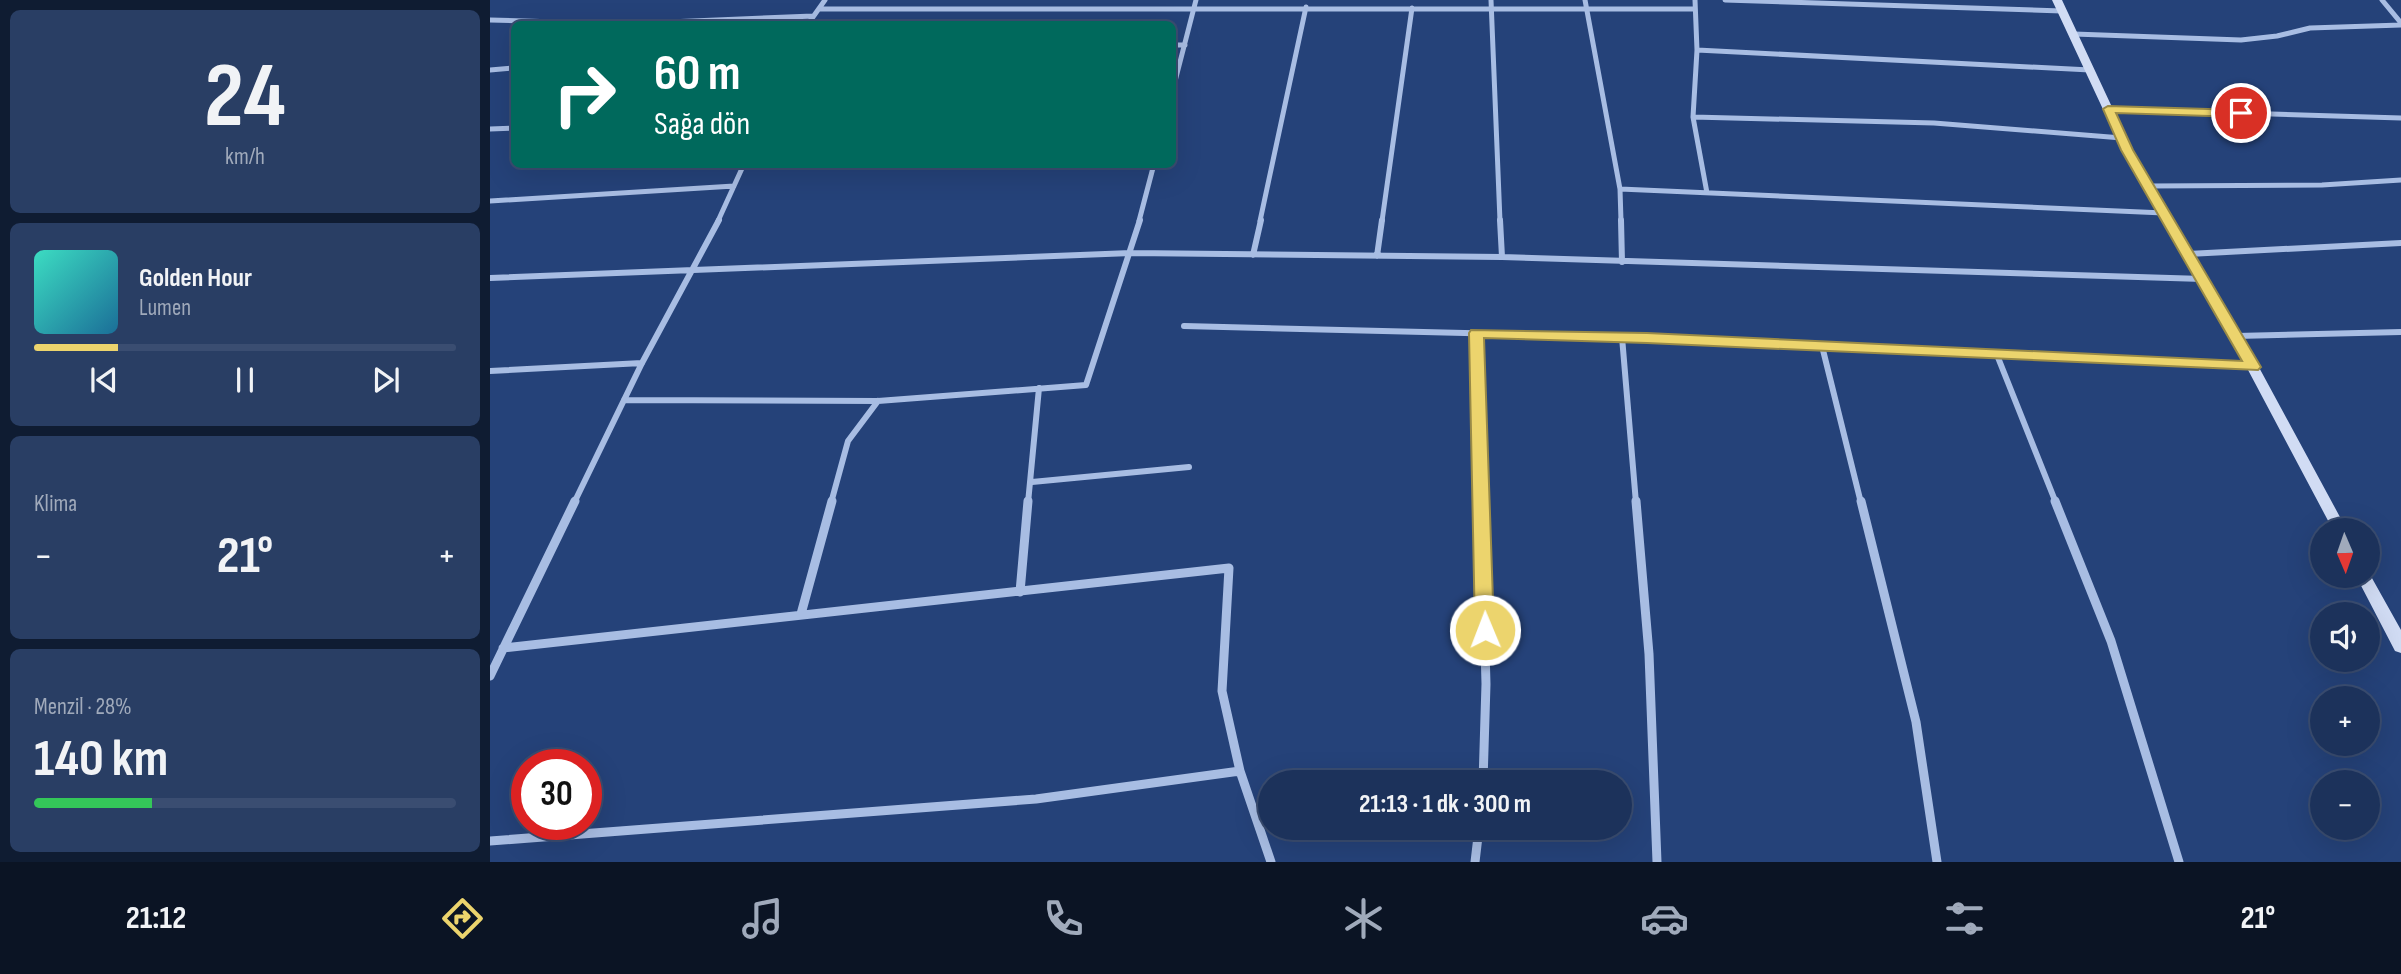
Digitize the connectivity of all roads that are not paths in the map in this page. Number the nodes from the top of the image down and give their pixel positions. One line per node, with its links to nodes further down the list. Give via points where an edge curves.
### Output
1 (825, 0): 19 (street)
2 (901, 0): 20 (street)
3 (1138, 0): 15 (street)
4 (1196, 0): 16 (street)
5 (1390, 0): 14 (street)
6 (1491, 0): 21 (street)
7 (1586, 0): 18 (street)
8 (1695, 0): 22 (street)
9 (1725, 0): 12 (street)
10 (2382, 0): 28 (street)
11 (1294, 3): 13 (street); 16 (street)
12 (2060, 5): 29 (main road)
13 (1306, 6): 14 (street); 55 (street)
14 (1390, 7): 17 (street)
15 (1136, 8): 16 (street); 20 (street)
16 (1194, 8): 31 (street)
17 (1412, 8): 21 (street); 56 (street)
18 (1587, 8): 21 (street); 22 (street); 48 (street)
19 (819, 9): 20 (street); 23 (street)
20 (896, 9)
21 (1492, 9): 57 (street)
22 (1695, 9): 32 (street)
23 (813, 16): 26 (street); 27 (street)
24 (490, 20): 25 (street)
25 (523, 21)
26 (693, 21)
27 (810, 21)
28 (2401, 24): 29 (street, via 2309,27 2241,40)
29 (2074, 34): 35 (main road)
30 (1176, 45): 31 (street)
31 (1185, 45): 36 (street)
32 (1697, 50): 35 (street); 38 (street)
33 (511, 68): 34 (street)
34 (490, 70)
35 (2090, 70): 37 (main road)
36 (1176, 74)
37 (2108, 109): 39 (street); 42 (main road)
38 (1693, 117): 42 (street, via 1934,123); 49 (street)
39 (2401, 118)
40 (511, 128): 41 (street)
41 (490, 129)
42 (2122, 138): 47 (main road)
43 (743, 168): 46 (street)
44 (1153, 168): 53 (street)
45 (2401, 180): 47 (street)
46 (734, 186): 50 (street); 59 (street)
47 (2149, 186): 51 (main road)
48 (1620, 189): 49 (street); 58 (street)
49 (1707, 193): 51 (street)
50 (490, 201)
51 (2164, 213): 54 (main road)
52 (2401, 243): 54 (street)
53 (1131, 253): 55 (street); 59 (street); 72 (street, via 1086,385)
54 (2188, 254): 61 (main road)
55 (1253, 255): 56 (street)
56 (1377, 256): 57 (street)
57 (1502, 257): 58 (street)
58 (1622, 262): 61 (street)
59 (692, 271): 60 (street); 69 (street)
60 (490, 278)
61 (2203, 279): 65 (main road)
62 (1184, 326): 64 (street)
63 (2401, 332): 65 (street)
64 (1477, 333): 66 (street); 84 (street, via 1486,684)
65 (2236, 335): 70 (main road)
66 (1622, 337): 67 (street); 90 (street, via 1649,654)
67 (1822, 346): 68 (street); 91 (street, via 1916,722)
68 (1997, 355): 70 (street); 92 (street, via 2110,641)
69 (642, 363): 71 (street); 73 (street)
70 (2253, 367): 77 (main road)
71 (490, 371)
72 (1039, 388): 74 (street); 76 (street)
73 (624, 400): 74 (street); 82 (street)
74 (878, 401): 80 (street, via 848,440)
75 (1189, 467): 76 (street)
76 (1032, 482): 79 (street)
77 (2334, 518)
78 (2370, 588): 81 (main road)
79 (1020, 592): 80 (street); 85 (street, via 1228,568 1222,691)
80 (801, 614): 82 (street)
81 (2401, 646)
82 (503, 648): 83 (street)
83 (490, 676)
84 (1483, 770)
85 (1240, 771): 87 (street, via 1036,799); 88 (street)
86 (1478, 840): 89 (street)
87 (490, 841)
88 (1271, 862)
89 (1475, 862)
90 (1657, 862)
91 (1937, 862)
92 (2179, 862)

